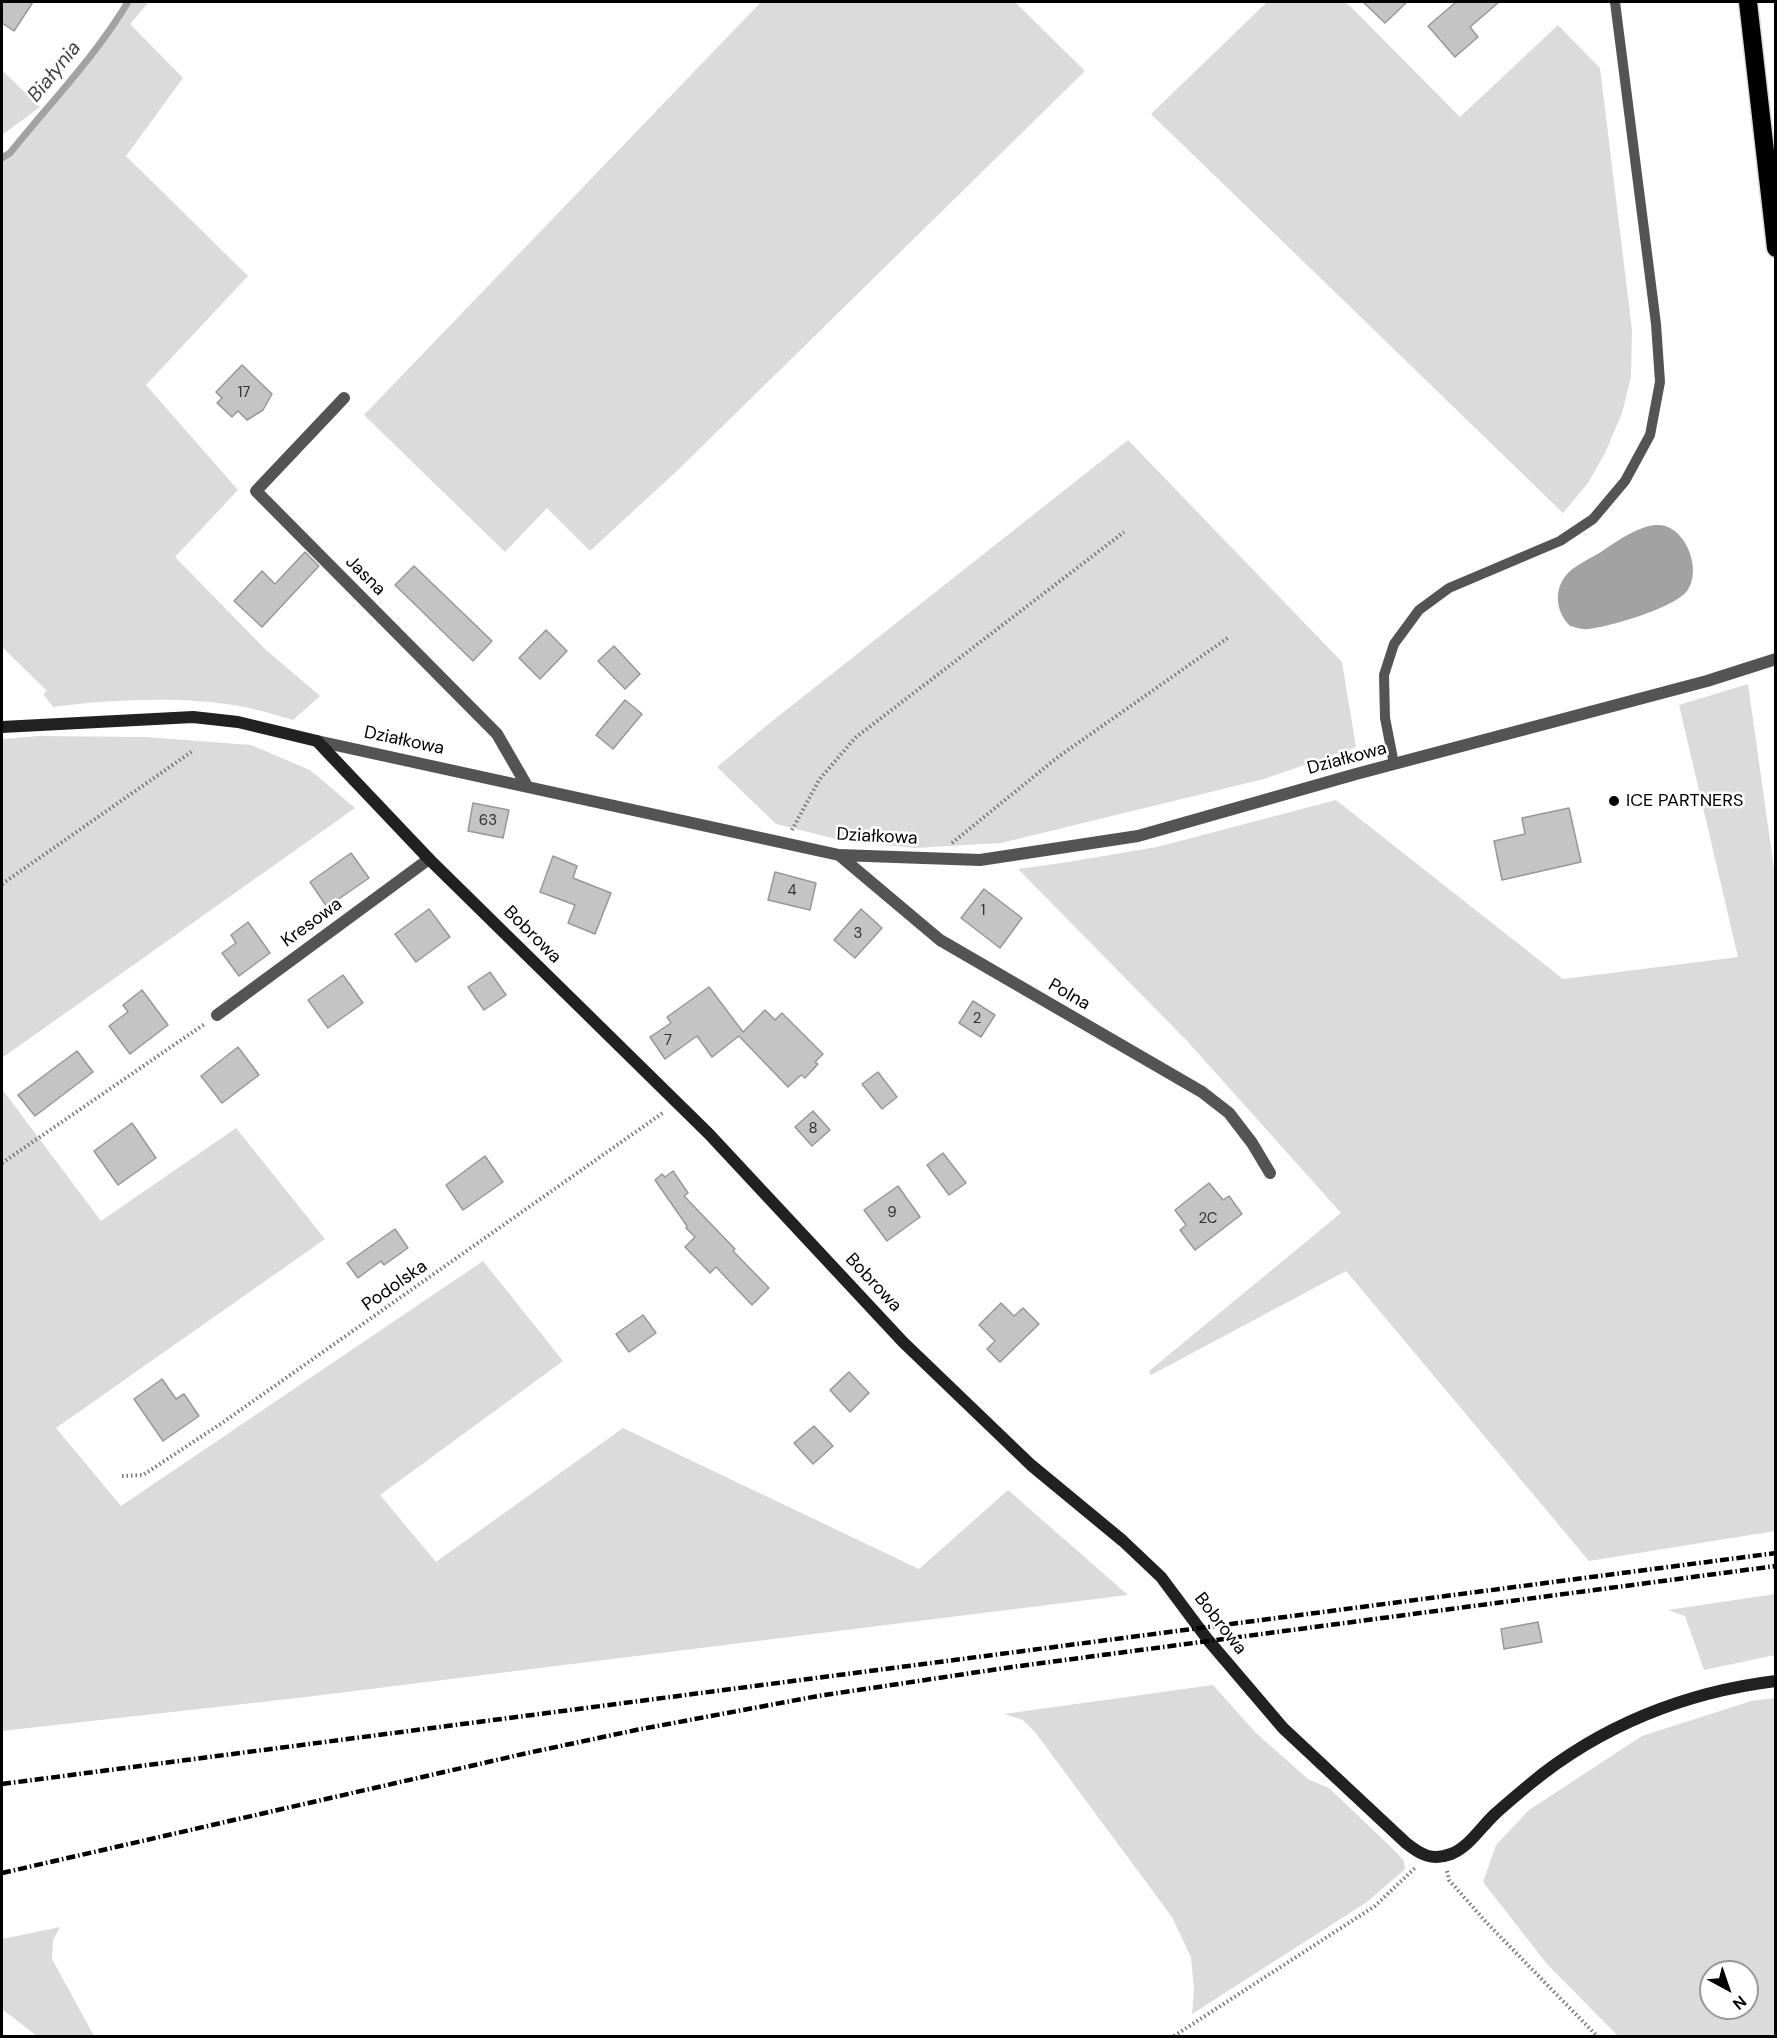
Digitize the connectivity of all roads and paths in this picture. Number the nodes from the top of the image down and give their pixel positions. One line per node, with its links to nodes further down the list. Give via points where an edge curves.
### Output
1 (1615, 2): 11 (lane, via 1656,324 1660,382 1650,435 1625,481 1593,519 1560,541 1449,588 1419,610 1394,644 1384,675 1385,718)
2 (1748, 2): 3 (highway)
3 (1776, 248)
4 (344, 398): 12 (street, Jasna, via 256,491 497,734)
5 (1124, 532): 13 (path, via 855,738 819,780)
6 (1228, 637): 15 (path, via 1058,757)
7 (1776, 659): 11 (street, Działkowa)
8 (2, 727): 9 (street, Działkowa, via 193,717 238,722)
9 (318, 741): 12 (street, Działkowa); 16 (street, Bobrowa)
10 (194, 750): 17 (path)
11 (1394, 764): 15 (street, Działkowa, via 1138,836 980,860)
12 (527, 786): 13 (street, Działkowa)
13 (785, 843): 14 (street, Działkowa)
14 (839, 855): 15 (street, Działkowa); 21 (street, Polna, via 940,940 1202,1092 1229,1113)
15 (933, 858)
16 (429, 859): 18 (street, Kresowa); 19 (street, Bobrowa)
17 (2, 884)
18 (217, 1015): 20 (path)
19 (677, 1103): 22 (path, Podolska, via 222,1423 142,1474); 25 (street, Bobrowa, via 909,1348 1031,1465 1161,1577 1208,1640 1283,1728 1406,1843)
20 (2, 1163)
21 (1270, 1173)
22 (122, 1476)
23 (1776, 1681): 24 (street, via 1675,1703 1616,1727 1531,1783 1464,1847)
24 (1442, 1856): 25 (street); 27 (path, via 1449,1880)
25 (1426, 1857): 26 (path, via 1375,1906)
26 (1174, 2037)
27 (1597, 2037)

